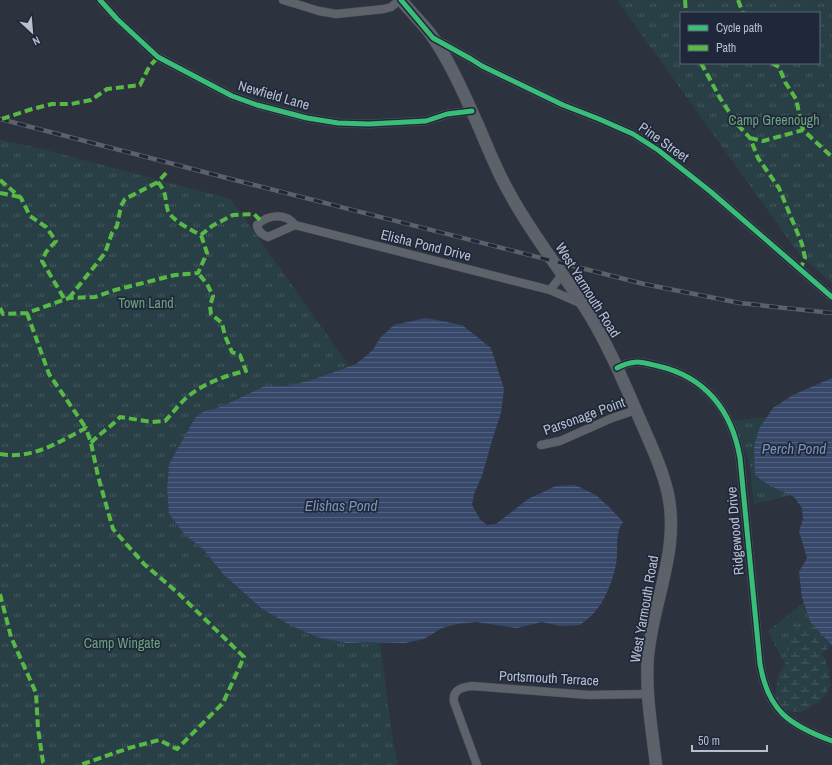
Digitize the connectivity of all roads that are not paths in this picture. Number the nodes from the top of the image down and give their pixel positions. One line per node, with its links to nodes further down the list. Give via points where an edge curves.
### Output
1 (100, 0): 5 (street, Newfield Lane, via 158,57 232,96 257,105 308,118 338,123 369,124 426,120)
2 (283, 0): 3 (street, via 336,14 388,8)
3 (401, 0): 4 (main road, West Yarmouth Road)
4 (433, 38): 5 (main road, West Yarmouth Road); 9 (street, Pine Street, via 482,66 563,105 633,134 658,150)
5 (472, 111): 7 (main road, West Yarmouth Road, via 508,192)
6 (296, 225): 8 (street, Elisha Pond Drive)
7 (562, 275): 8 (street); 10 (main road, West Yarmouth Road)
8 (550, 290): 10 (street, Elisha Pond Drive)
9 (832, 297)
10 (583, 304): 11 (main road, West Yarmouth Road)
11 (617, 368): 12 (main road, West Yarmouth Road); 15 (street, Ridgewood Drive, via 634,361 671,369 698,383 721,406 735,436 740,458 760,664 765,686 773,704 786,718 805,730)
12 (636, 410): 13 (street, Parsonage Point, via 560,441); 14 (main road, West Yarmouth Road, via 668,494 670,517 669,554 648,655)
13 (541, 445)
14 (649, 694): 16 (street, Portsmouth Terrace, via 589,695 464,687 457,690 453,697); 17 (main road, West Yarmouth Road)
15 (832, 741)
16 (477, 765)
17 (656, 765)

